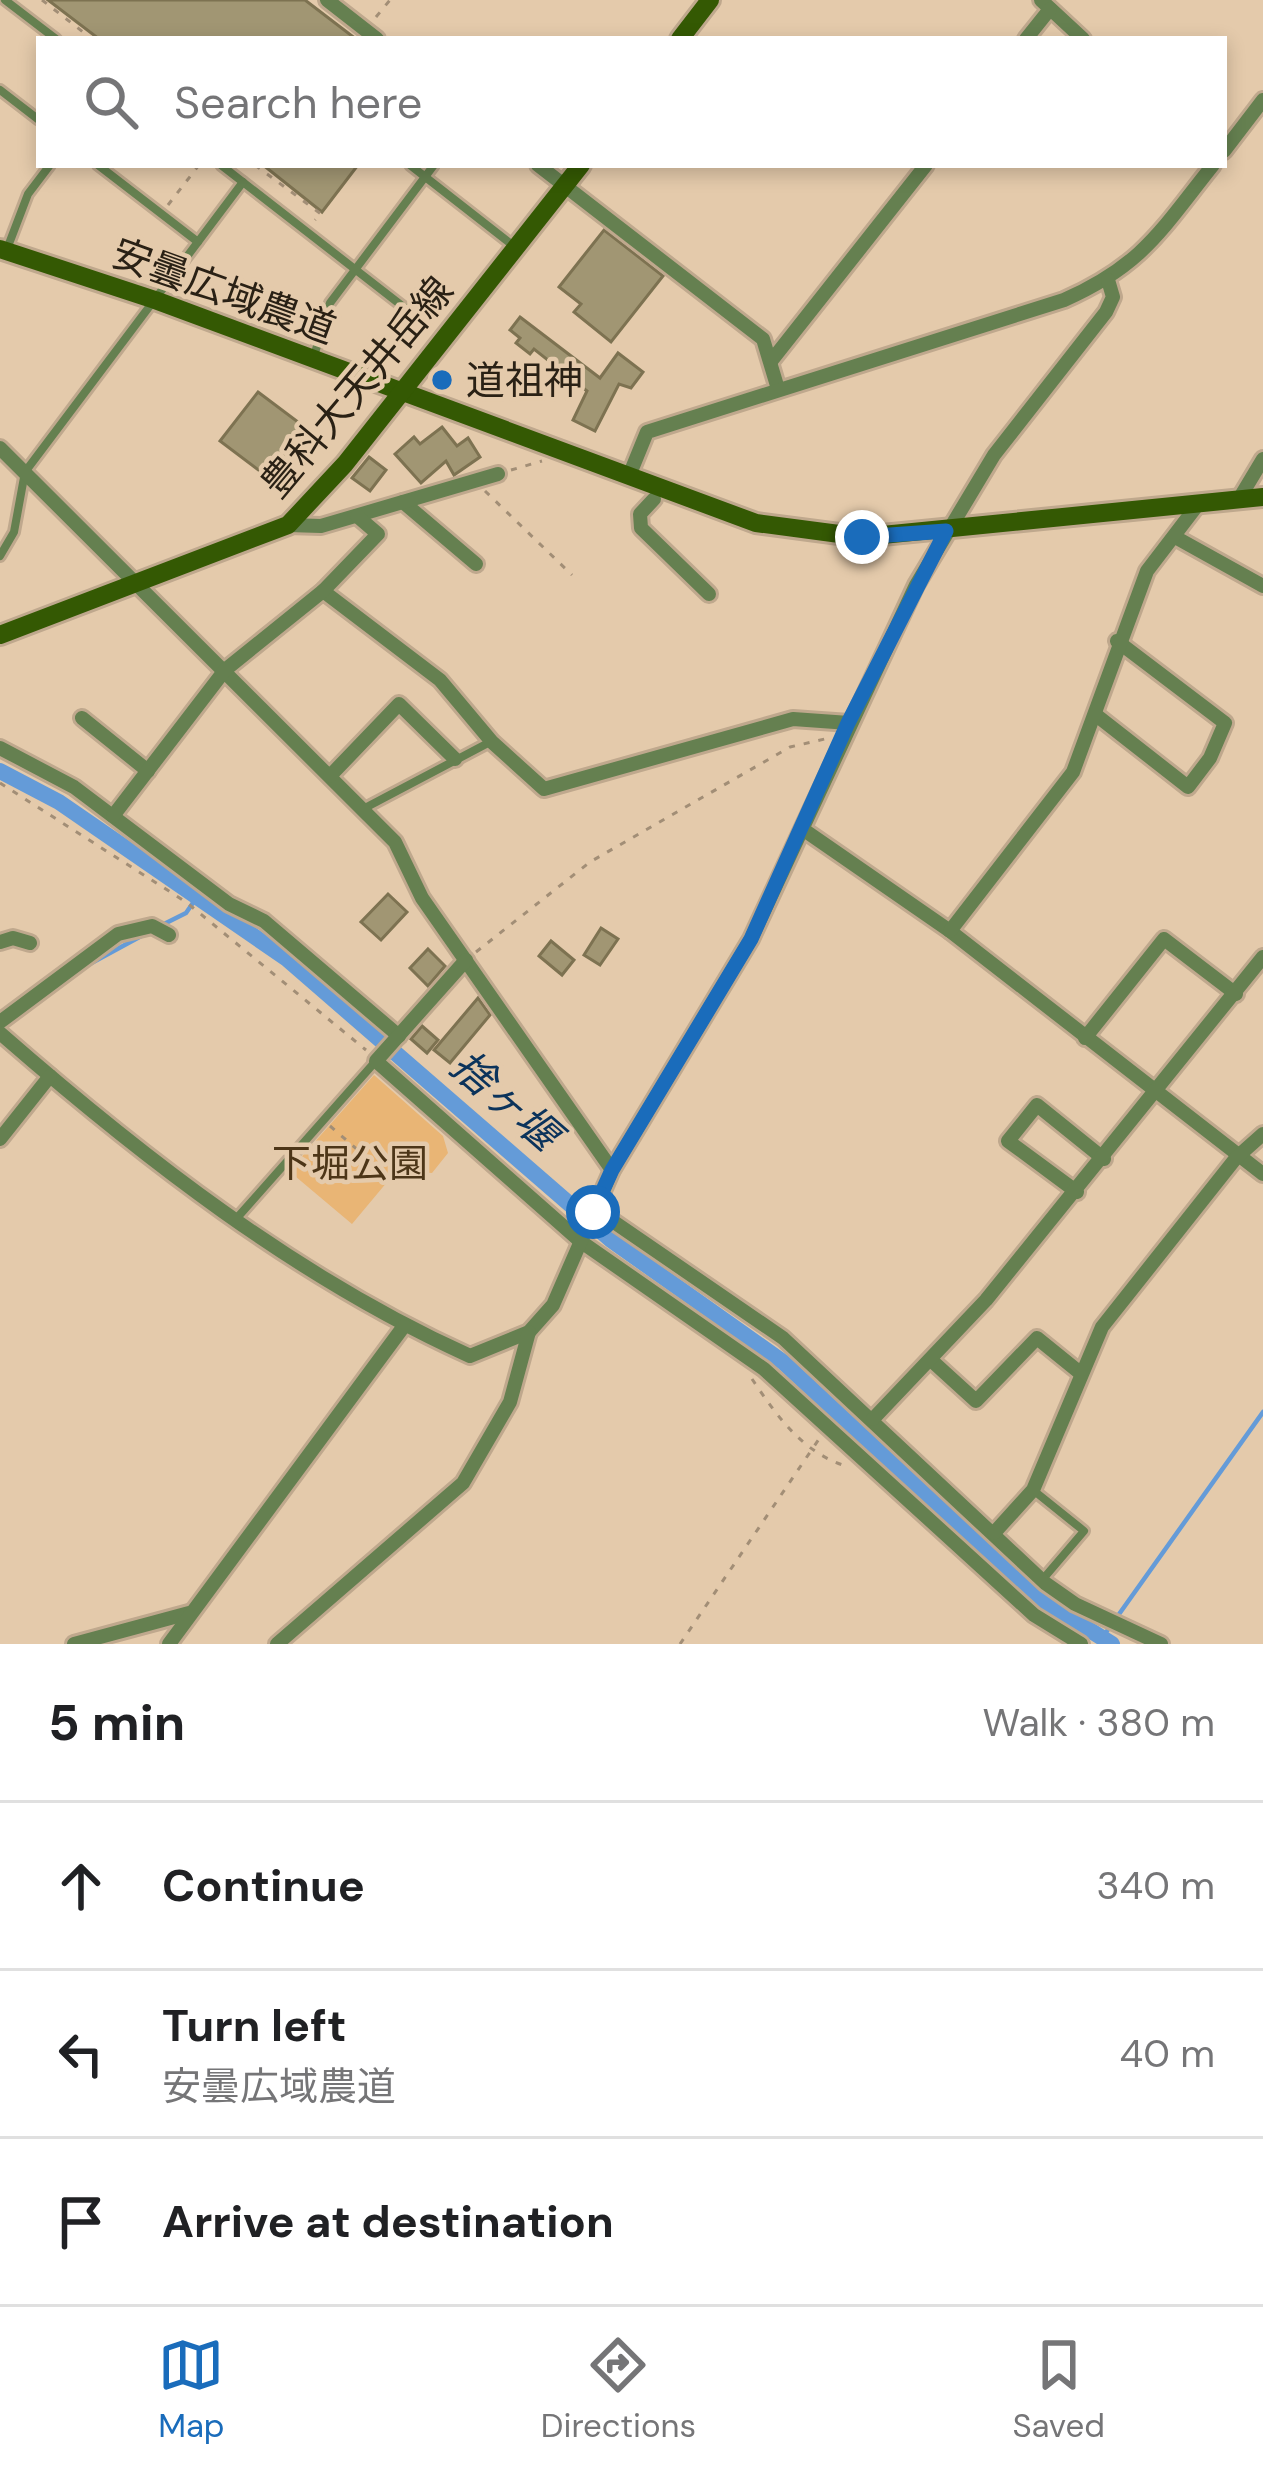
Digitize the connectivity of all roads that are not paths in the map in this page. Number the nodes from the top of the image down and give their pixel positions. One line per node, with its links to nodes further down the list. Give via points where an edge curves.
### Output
1 (5, 0): 6 (lane)
2 (327, 0): 5 (street)
3 (710, 0): 7 (street)
4 (1046, 4): 8 (street); 9 (street)
5 (372, 34)
6 (52, 36)
7 (682, 36)
8 (1028, 36)
9 (1080, 36)
10 (0, 90): 12 (lane)
11 (1263, 100): 13 (street)
12 (36, 118)
13 (1227, 147)
14 (48, 168): 28 (lane)
15 (102, 168): 26 (lane)
16 (225, 168): 24 (lane)
17 (414, 168): 23 (lane)
18 (432, 168): 23 (lane)
19 (542, 168): 25 (street)
20 (579, 168): 25 (street, 豊科大天井岳線)
21 (924, 168): 34 (street)
22 (1212, 168): 30 (street, via 1134,262)
23 (425, 177): 27 (lane); 29 (lane)
24 (243, 182): 26 (lane); 29 (lane)
25 (564, 186): 27 (street, 豊科大天井岳線); 34 (street, via 763,339)
26 (198, 242): 31 (lane)
27 (516, 248): 35 (street, 豊科大天井岳線)
28 (3, 250): 31 (street, 安曇広域農道)
29 (354, 268): 32 (lane); 33 (lane, via 330,303)
30 (1108, 280): 36 (street); 49 (street, via 1113,297 1106,312 994,454)
31 (155, 300): 33 (street, 安曇広域農道); 39 (lane)
32 (410, 312)
33 (313, 357): 35 (street, 安曇広域農道)
34 (772, 360): 36 (street)
35 (402, 389): 41 (street, 安曇広域農道); 48 (street, 豊科大天井岳線)
36 (778, 389): 41 (street, via 647,431)
37 (0, 448): 39 (street)
38 (1263, 459): 44 (street)
39 (25, 472): 51 (lane, via 14,532); 53 (street)
40 (498, 474): 45 (street)
41 (629, 476): 49 (street, 安曇広域農道, via 756,523 808,533)
42 (1263, 497): 44 (street, 安曇広域農道)
43 (654, 499): 56 (street, via 640,514 641,528)
44 (1239, 499): 46 (street, 安曇広域農道)
45 (403, 502): 47 (street); 52 (street)
46 (1199, 503): 49 (street, 安曇広域農道); 50 (street)
47 (357, 516): 48 (street); 55 (street, via 378,534)
48 (287, 526): 53 (street, 豊科大天井岳線)
49 (946, 531): 62 (street)
50 (1175, 537): 54 (street); 58 (street, via 1147,571)
51 (0, 556)
52 (476, 564)
53 (139, 584): 57 (street, 豊科大天井岳線); 59 (street)
54 (1263, 586)
55 (323, 590): 59 (street); 63 (street, via 440,680)
56 (709, 594)
57 (0, 634)
58 (1117, 641): 60 (street); 60 (street, via 1226,723 1188,787)
59 (225, 670): 66 (street); 67 (street)
60 (1096, 716): 71 (street, via 1073,772)
61 (82, 718): 66 (street)
62 (846, 729): 63 (street, via 793,719 544,789); 70 (street)
63 (492, 742): 65 (lane)
64 (0, 748): 69 (street)
65 (455, 759): 67 (street, via 399,704); 68 (lane)
66 (148, 771): 69 (street)
67 (330, 776): 68 (street)
68 (363, 809): 76 (street, via 395,842)
69 (113, 816): 80 (street, via 313,958)
70 (804, 830): 71 (street); 89 (street, via 751,939)
71 (950, 931): 81 (street)
72 (169, 935): 78 (street, via 152,926 118,934)
73 (0, 942): 74 (street)
74 (29, 943)
75 (1263, 957): 77 (street)
76 (466, 960): 80 (street); 89 (street)
77 (1236, 994): 81 (street, via 1164,939); 84 (street)
78 (0, 1022)
79 (0, 1033): 83 (street)
80 (399, 1036): 82 (street)
81 (1085, 1038): 84 (street)
82 (375, 1057): 93 (lane); 94 (street)
83 (50, 1076): 86 (street); 93 (street)
84 (1157, 1095): 87 (street); 88 (street)
85 (1263, 1134): 87 (street)
86 (0, 1139)
87 (1236, 1158): 90 (street); 98 (street, via 1102,1327)
88 (1104, 1159): 91 (street); 91 (street, via 1037,1105 1008,1141)
89 (612, 1170): 92 (street)
90 (1263, 1174)
91 (1076, 1192): 97 (street)
92 (594, 1211): 94 (street); 99 (street, via 783,1338)
93 (236, 1219): 95 (street)
94 (582, 1237): 96 (street, via 553,1305); 107 (street, via 764,1369 1034,1615)
95 (404, 1326): 96 (street, via 470,1356); 103 (street)
96 (530, 1332): 106 (street, via 510,1402 463,1484)
97 (931, 1360): 98 (street, via 976,1401 1037,1338); 99 (street)
98 (1079, 1372): 100 (street)
99 (873, 1419): 101 (street)
100 (1033, 1490): 101 (street); 102 (lane, via 1084,1531)
101 (994, 1533): 102 (street)
102 (1042, 1580): 108 (street)
103 (189, 1612): 104 (street); 105 (street)
104 (74, 1644)
105 (169, 1644)
106 (277, 1644)
107 (1081, 1644)
108 (1161, 1644)

